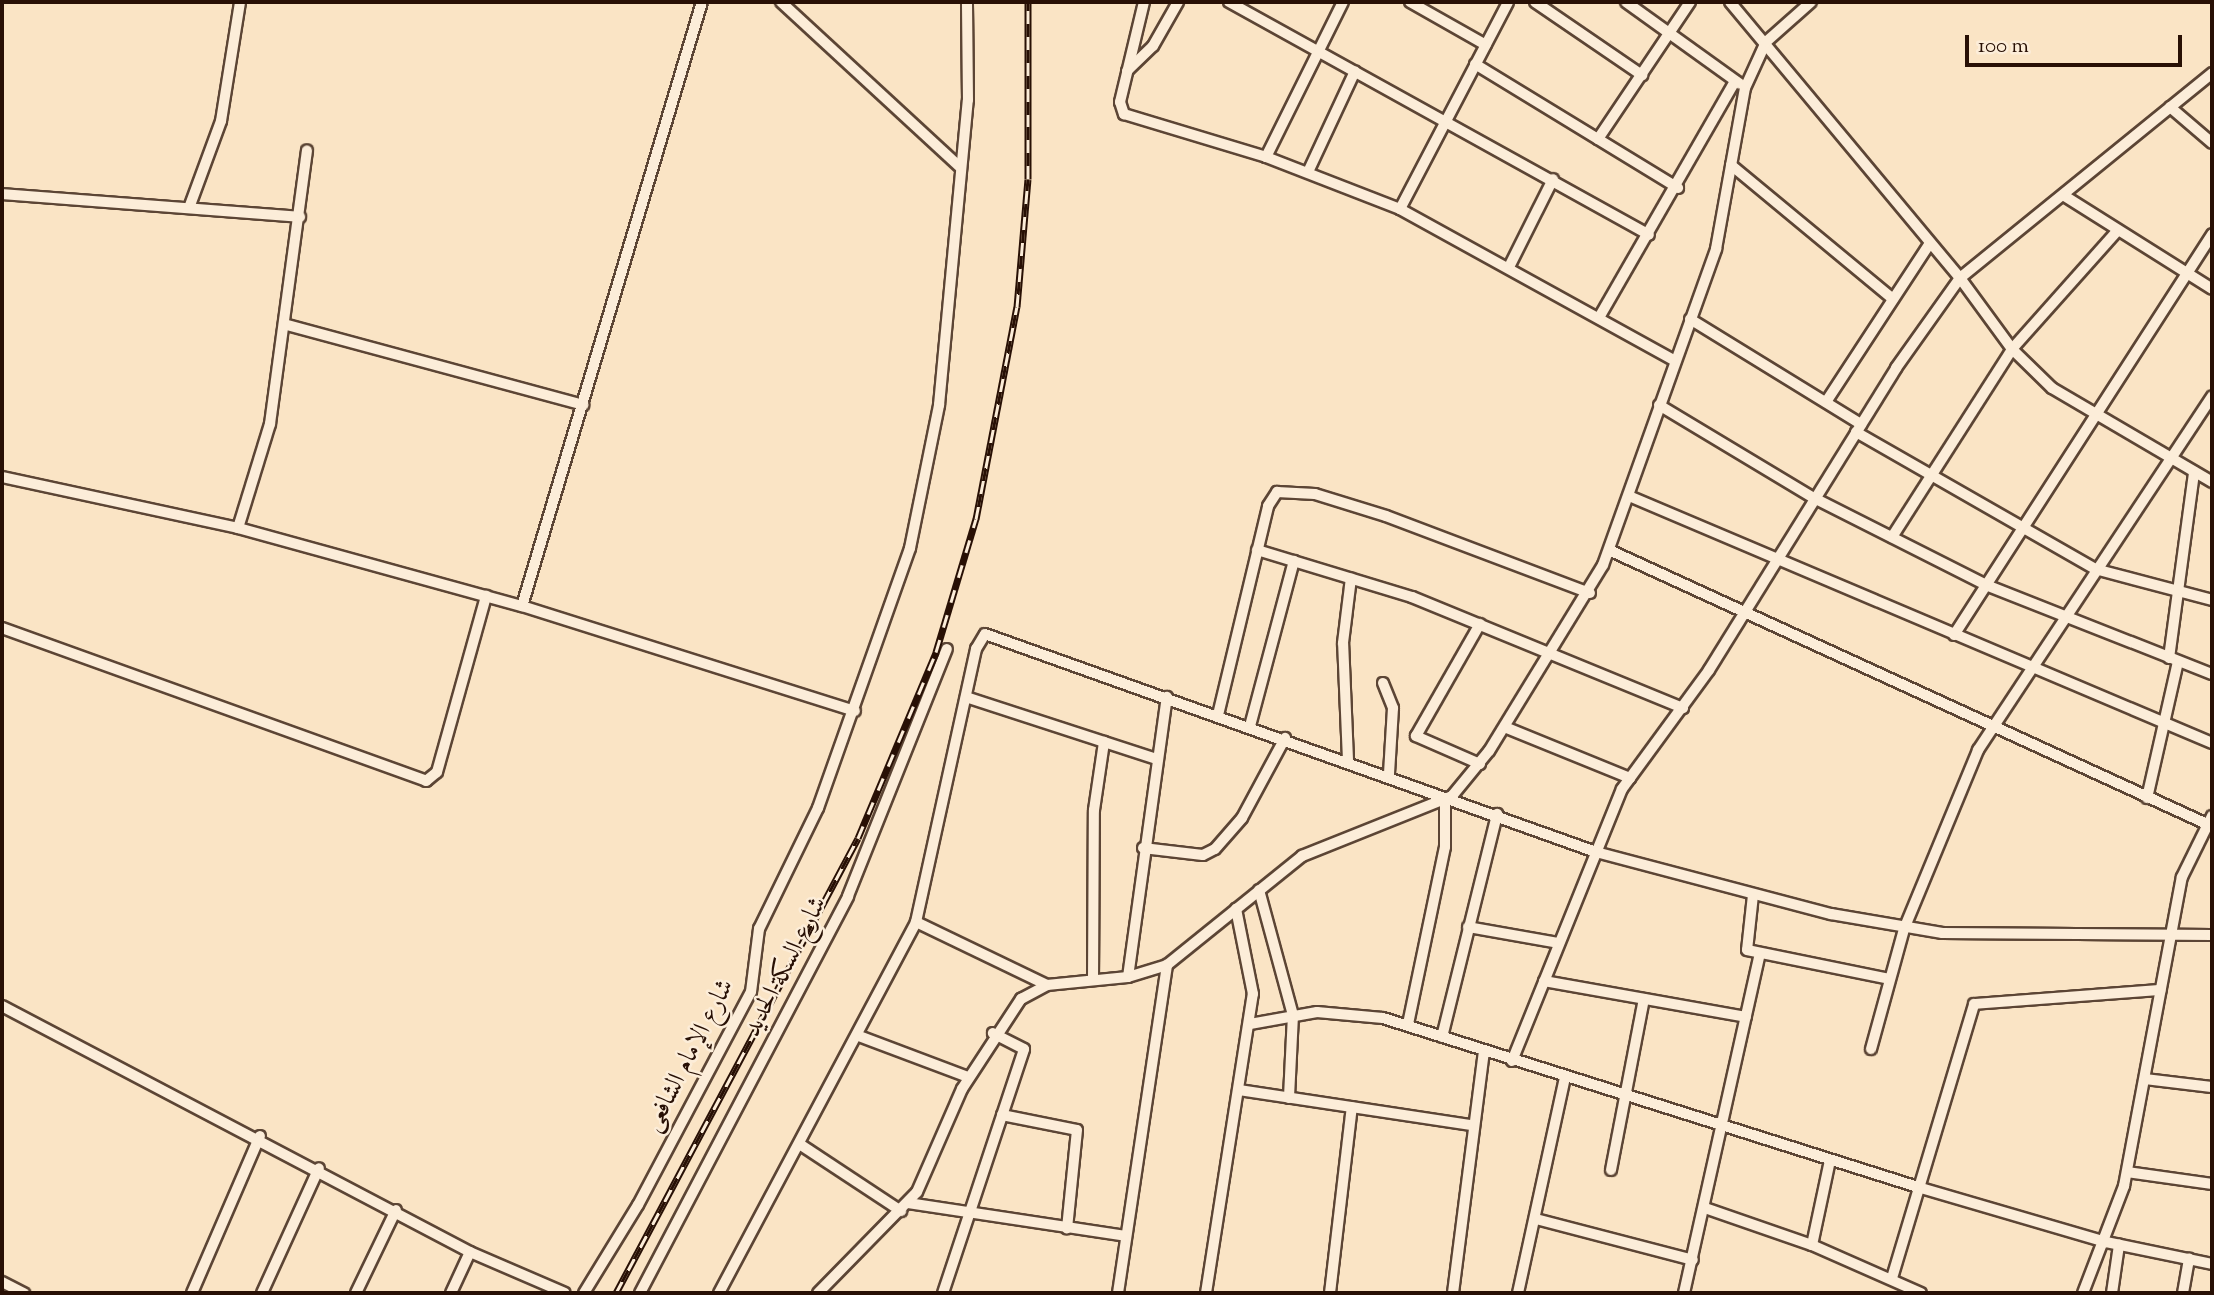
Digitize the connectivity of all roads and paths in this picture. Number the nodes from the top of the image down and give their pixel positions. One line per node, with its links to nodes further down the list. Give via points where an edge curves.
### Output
1 (240, 2): 40 (street, via 221,121)
2 (702, 2): 59 (street)
3 (781, 2): 34 (street)
4 (967, 2): 34 (street, شارع الإمام الشافعى)
5 (1144, 2): 21 (street)
6 (1178, 2): 21 (street, via 1153,46)
7 (1229, 2): 19 (street)
8 (1343, 2): 19 (street)
9 (1410, 2): 18 (street)
10 (1508, 2): 18 (street)
11 (1535, 2): 24 (street)
12 (1626, 2): 16 (street)
13 (1690, 2): 16 (street)
14 (1730, 2): 17 (street)
15 (1811, 2): 17 (street)
16 (1671, 32): 24 (street); 25 (street)
17 (1766, 42): 26 (street); 46 (street)
18 (1486, 45): 20 (street)
19 (1318, 53): 22 (street); 32 (street)
20 (1475, 64): 28 (street); 29 (street)
21 (1127, 71): 32 (street, via 1124,114)
22 (1355, 72): 28 (street); 35 (street)
23 (2212, 73): 27 (street)
24 (1642, 75): 29 (street)
25 (1735, 80): 26 (street); 37 (street)
26 (1745, 88): 33 (street)
27 (2170, 107): 30 (street); 39 (street)
28 (1446, 119): 36 (street); 41 (street)
29 (1598, 139): 37 (street)
30 (2212, 143)
31 (307, 150): 42 (street)
32 (1266, 157): 35 (street)
33 (1731, 165): 51 (street); 53 (street, via 1716,248)
34 (960, 167): 99 (street, شارع الإمام الشافعى, via 927,477)
35 (1308, 172): 41 (street)
36 (1553, 179): 45 (street); 47 (street)
37 (1678, 188): 45 (street)
38 (2, 194): 40 (street)
39 (2063, 195): 43 (street); 49 (street)
40 (189, 208): 42 (street)
41 (1400, 209): 47 (street)
42 (300, 217): 54 (street)
43 (2118, 230): 48 (street); 55 (street)
44 (2212, 234): 48 (street)
45 (1649, 235): 52 (street)
46 (1930, 243): 49 (street); 51 (street)
47 (1510, 265): 52 (street)
48 (2185, 273): 50 (street); 61 (street)
49 (1960, 278): 55 (street); 62 (street)
50 (2212, 289)
51 (1893, 299): 58 (street)
52 (1600, 316): 56 (street)
53 (1690, 319): 56 (street); 58 (street)
54 (287, 325): 59 (street); 70 (street, via 270,424)
55 (2012, 349): 61 (street, via 2052,388); 66 (street)
56 (1675, 361): 60 (street)
57 (2212, 397): 63 (street)
58 (1826, 402): 62 (street)
59 (583, 405): 84 (street)
60 (1658, 405): 68 (street); 69 (street)
61 (2095, 415): 63 (street); 71 (street)
62 (1858, 428): 66 (street); 69 (street)
63 (2167, 458): 64 (street); 77 (street)
64 (2194, 472): 67 (street); 80 (street)
65 (2, 477): 70 (street)
66 (1930, 478): 71 (street); 72 (street)
67 (2212, 482)
68 (1629, 496): 74 (street); 76 (street)
69 (1814, 498): 72 (street); 76 (street)
70 (238, 528): 82 (street)
71 (2020, 531): 77 (street); 79 (street)
72 (1892, 537): 79 (street)
73 (1257, 550): 75 (street); 81 (street, via 1271,498 1295,489 1467,543); 100 (street)
74 (1609, 550): 81 (street); 85 (street)
75 (1294, 561): 78 (street); 102 (street)
76 (1776, 561): 85 (street); 89 (street)
77 (2095, 569): 80 (street); 86 (street)
78 (1351, 578): 87 (street); 109 (street, via 1343,643)
79 (1986, 584): 86 (street); 89 (street)
80 (2178, 591): 83 (street); 92 (street)
81 (1590, 593): 91 (street)
82 (486, 596): 84 (street); 88 (street, via 437,772 426,780)
83 (2212, 600)
84 (522, 606): 99 (street)
85 (1746, 610): 98 (street); 104 (street)
86 (2063, 619): 92 (street); 93 (street)
87 (1480, 624): 91 (street); 110 (street, via 1416,736)
88 (2, 628)
89 (1954, 635): 93 (street)
90 (947, 649): 190 (street, شارع السكة الحديد, via 848,896)
91 (1553, 656): 98 (street); 103 (street)
92 (2174, 659): 94 (street); 101 (street)
93 (2030, 668): 101 (street); 104 (street)
94 (2212, 674)
95 (1383, 683): 111 (street, via 1393,708)
96 (966, 697): 97 (street, via 985,634); 106 (street); 122 (street)
97 (1167, 697): 100 (street); 108 (street)
98 (1683, 708): 112 (street)
99 (855, 711): 189 (street, شارع الإمام الشافعى, via 814,818 759,929 751,992 638,1206)
100 (1219, 715): 102 (street)
101 (2164, 723): 107 (street); 114 (street)
102 (1250, 726): 105 (street)
103 (1507, 728): 110 (street); 112 (street)
104 (1990, 729): 114 (street); 124 (street, via 1947,816)
105 (1285, 738): 109 (street); 117 (street, via 1242,818 1209,854)
106 (1104, 742): 108 (street); 132 (street, via 1093,837)
107 (2212, 743)
108 (1157, 759): 117 (street)
109 (1348, 760): 111 (street)
110 (1480, 764): 113 (street)
111 (1389, 774): 113 (street)
112 (1630, 778): 118 (street)
113 (1449, 798): 115 (street); 119 (street, via 1315,850); 141 (street, via 1445,847)
114 (2147, 798): 116 (street)
115 (1497, 814): 118 (street); 123 (street)
116 (2210, 820): 125 (street, via 2182,877)
117 (1143, 848): 130 (street)
118 (1596, 852): 120 (street); 127 (street)
119 (1259, 890): 121 (street); 138 (street)
120 (1753, 895): 124 (street); 128 (street, via 1744,947)
121 (1236, 909): 129 (street); 140 (street, via 1252,978)
122 (916, 922): 134 (street); 143 (street)
123 (1468, 927): 127 (street); 144 (street)
124 (1904, 929): 125 (street, via 2003,935); 131 (street)
125 (2170, 932): 126 (street); 135 (street)
126 (2212, 935)
127 (1559, 943): 133 (street)
128 (1760, 953): 131 (street); 139 (street)
129 (1167, 965): 130 (street); 173 (street)
130 (1128, 977): 132 (street)
131 (1889, 978): 145 (street)
132 (1093, 980): 134 (street)
133 (1544, 981): 136 (street); 147 (street)
134 (1047, 985): 142 (street, via 1021,999)
135 (2160, 990): 150 (street); 166 (street, via 1974,1004)
136 (1644, 999): 139 (street); 154 (street)
137 (2, 1006): 159 (street)
138 (1293, 1015): 140 (street); 141 (street, via 1356,1013); 153 (street)
139 (1746, 1017): 158 (street)
140 (1250, 1024): 152 (street)
141 (1408, 1024): 144 (street)
142 (993, 1033): 148 (street); 156 (street, via 1024,1045)
143 (859, 1036): 148 (street); 160 (street)
144 (1442, 1037): 146 (street)
145 (1871, 1049)
146 (1484, 1051): 147 (street); 157 (street)
147 (1512, 1061): 149 (street)
148 (968, 1077): 167 (street)
149 (1565, 1079): 154 (street); 171 (street)
150 (2145, 1079): 151 (street); 164 (street)
151 (2212, 1087)
152 (1239, 1090): 153 (street); 195 (street)
153 (1289, 1098): 155 (street)
154 (1628, 1098): 158 (street); 163 (street)
155 (1352, 1107): 157 (street); 196 (street)
156 (1002, 1115): 170 (street); 172 (street, via 1077,1130)
157 (1471, 1125): 197 (street)
158 (1722, 1128): 161 (street); 168 (street)
159 (260, 1136): 162 (street); 184 (street)
160 (800, 1145): 167 (street); 191 (street)
161 (1830, 1160): 166 (street); 175 (street)
162 (319, 1168): 169 (street); 185 (street)
163 (1611, 1170)
164 (2127, 1172): 165 (street); 174 (street)
165 (2212, 1184)
166 (1921, 1188): 174 (street); 181 (street)
167 (905, 1207): 170 (street); 192 (street)
168 (1704, 1208): 175 (street); 179 (street)
169 (396, 1210): 177 (street); 186 (street)
170 (968, 1213): 172 (street); 193 (street)
171 (1536, 1219): 179 (street); 198 (street)
172 (1068, 1228): 173 (street)
173 (1126, 1236): 194 (street)
174 (2106, 1242): 176 (street); 201 (street)
175 (1812, 1245): 181 (street)
176 (2119, 1245): 178 (street); 202 (street)
177 (470, 1252): 187 (street); 188 (street)
178 (2189, 1259): 180 (street); 203 (street)
179 (1693, 1261): 199 (street)
180 (2212, 1264)
181 (1892, 1278): 200 (street)
182 (2, 1282): 183 (street)
183 (24, 1293)
184 (192, 1293)
185 (262, 1293)
186 (356, 1293)
187 (451, 1293)
188 (565, 1293)
189 (584, 1293)
190 (640, 1293)
191 (719, 1293)
192 (818, 1293)
193 (943, 1293)
194 (1118, 1293)
195 (1206, 1293)
196 (1330, 1293)
197 (1453, 1293)
198 (1518, 1293)
199 (1684, 1293)
200 (1921, 1293)
201 (2083, 1293)
202 (2112, 1293)
203 (2183, 1293)

